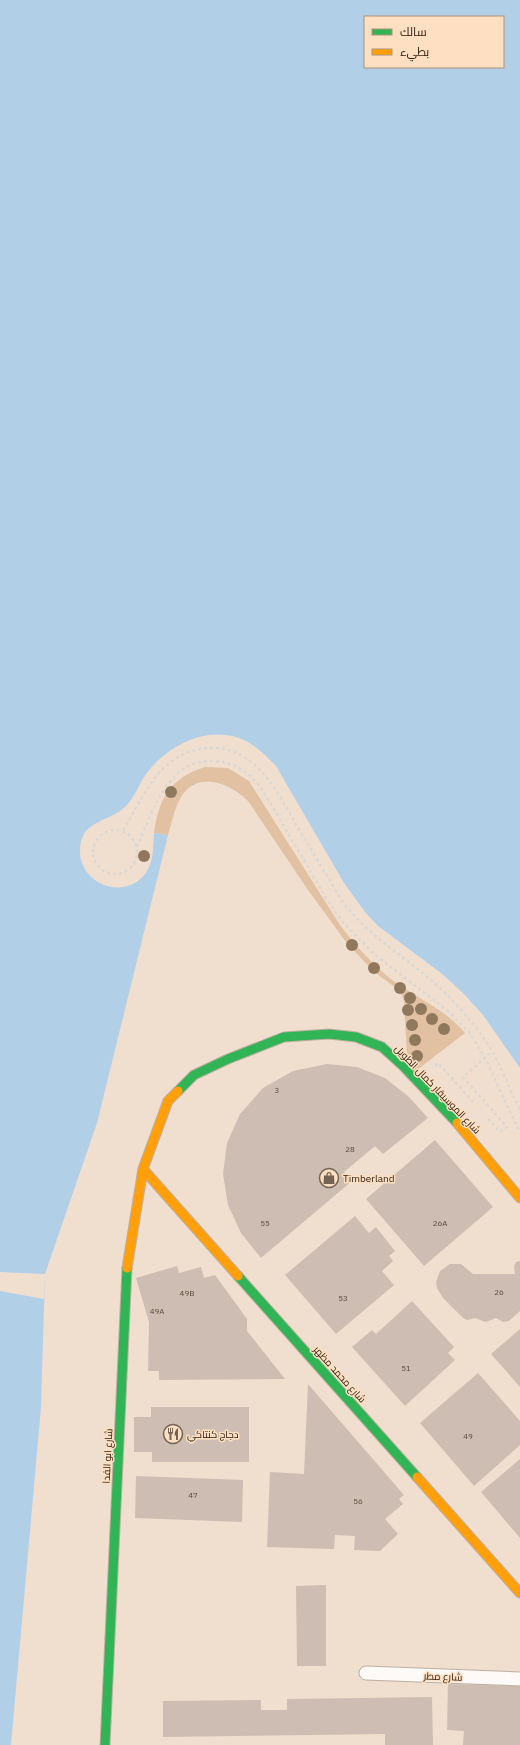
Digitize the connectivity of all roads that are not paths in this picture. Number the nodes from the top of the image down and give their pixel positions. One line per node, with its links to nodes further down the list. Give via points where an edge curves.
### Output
1 (143, 1169): 2 (street, شارع الموسيقار كمال الطويل, via 168,1101 194,1075 284,1037 329,1034 356,1037 382,1047 463,1129); 3 (street, شارع محمد مظهر); 6 (street, شارع ابو الفدا, via 127,1264)
2 (520, 1198)
3 (520, 1593)
4 (366, 1673): 5 (lane, شارع مطر)
5 (520, 1679)
6 (104, 1745)

